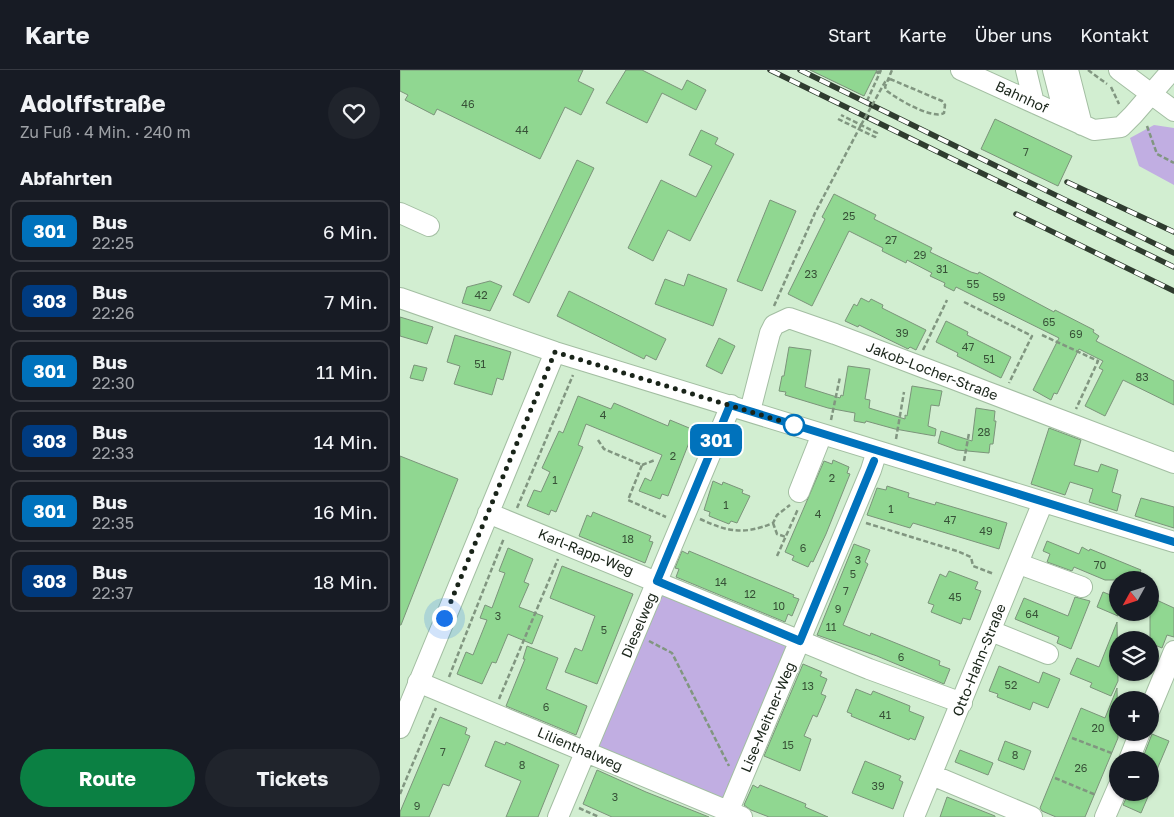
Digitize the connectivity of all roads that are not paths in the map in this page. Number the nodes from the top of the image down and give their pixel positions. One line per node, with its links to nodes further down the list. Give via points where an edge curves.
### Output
1 (1013, 70): 8 (street)
2 (1026, 70): 8 (street)
3 (1039, 70): 8 (street)
4 (1053, 70): 8 (street)
5 (1068, 70): 8 (street)
6 (1120, 70): 9 (street)
7 (1172, 70): 9 (street)
8 (1012, 90): 9 (street, via 1094,130 1121,127)
9 (1151, 94): 10 (street)
10 (1174, 110)
11 (400, 213): 12 (street)
12 (429, 226)
13 (400, 298): 14 (street)
14 (555, 352): 15 (street); 22 (street)
15 (730, 405): 16 (street); 25 (street, Dieselweg)
16 (750, 411): 17 (street); 19 (street, Jakob-Locher-Straße, via 774,325 789,318)
17 (825, 435): 18 (street); 20 (street)
18 (884, 453): 21 (street); 28 (street, Lise-Meitner-Weg, via 851,518)
19 (1174, 464)
20 (796, 498)
21 (1043, 502): 23 (street); 24 (street, Otto-Hahn-Straße)
22 (488, 513): 25 (street, Karl-Rapp-Weg); 31 (street)
23 (1174, 542)
24 (1015, 573): 26 (street); 27 (street, Otto-Hahn-Straße)
25 (657, 581): 28 (street, Karl-Rapp-Weg); 35 (street, Dieselweg)
26 (1082, 587)
27 (991, 631): 30 (street); 33 (street, Otto-Hahn-Straße)
28 (800, 641): 33 (street, Karl-Rapp-Weg); 37 (street, Lise-Meitner-Weg, via 741,782)
29 (1174, 651): 32 (street)
30 (1048, 654)
31 (418, 682): 34 (street); 35 (street, Lilienthalweg)
32 (1157, 691)
33 (962, 703): 36 (street, Otto-Hahn-Straße)
34 (400, 728)
35 (586, 751): 37 (street, Lilienthalweg); 38 (street, Dieselweg)
36 (932, 775): 39 (street, Otto-Hahn-Straße); 40 (street)
37 (732, 815)
38 (558, 817)
39 (914, 817)
40 (1032, 817)

